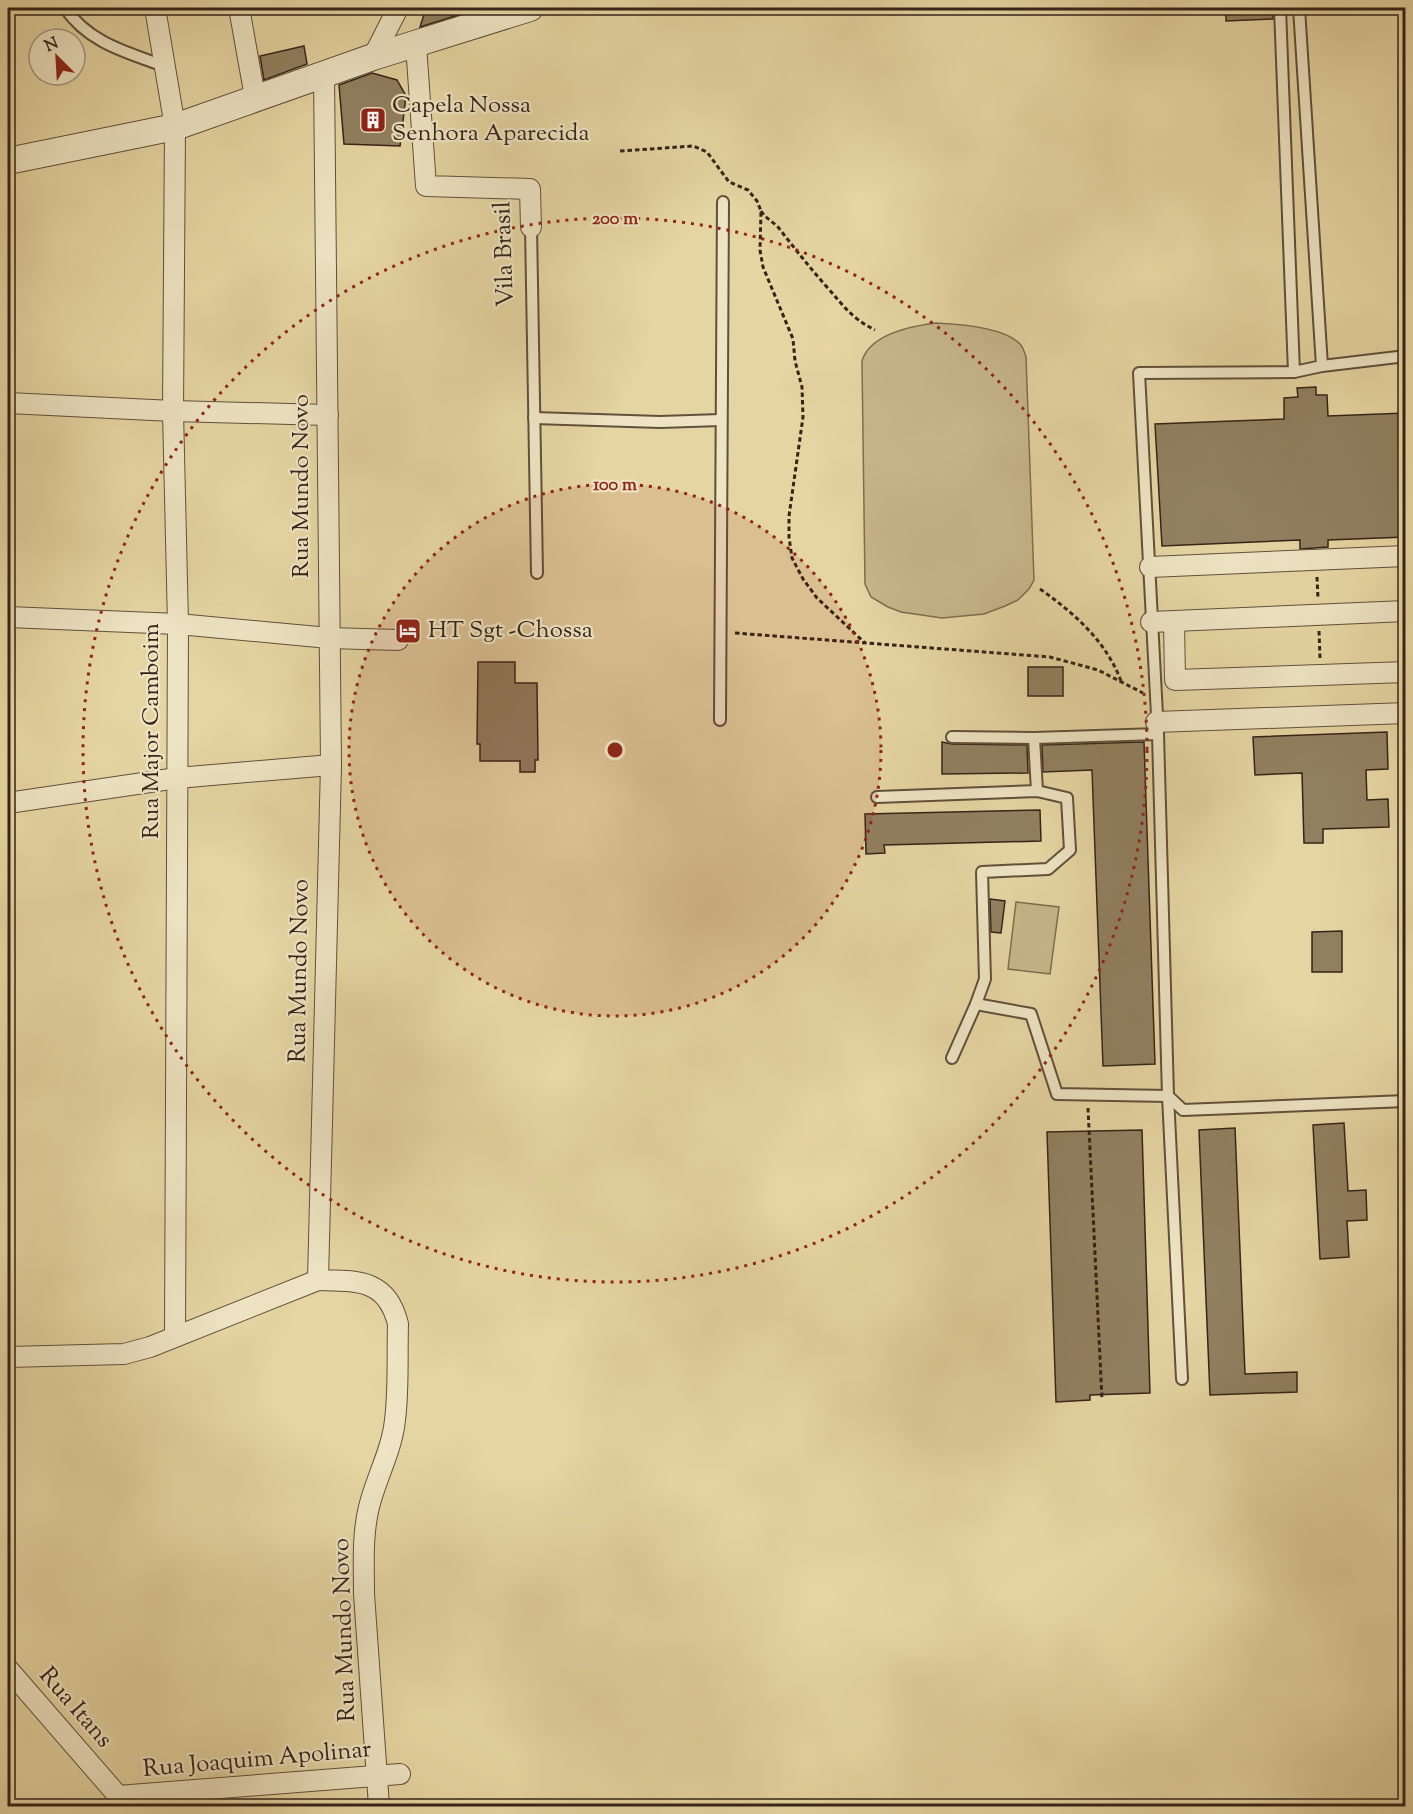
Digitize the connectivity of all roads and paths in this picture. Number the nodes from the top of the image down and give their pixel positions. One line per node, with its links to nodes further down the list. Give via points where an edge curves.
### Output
1 (65, 8): 10 (lane, via 94,38)
2 (155, 8): 10 (street, Rua Major Camboim)
3 (239, 8): 12 (street)
4 (398, 8): 9 (street)
5 (530, 8): 8 (street)
6 (1280, 8): 22 (lane)
7 (1299, 8): 21 (lane)
8 (416, 45): 9 (street); 18 (street, Vila Brasil, via 426,186 530,189)
9 (373, 57): 11 (street)
10 (164, 66): 13 (street, Rua Major Camboim)
11 (324, 74): 12 (street); 25 (street, Rua Mundo Novo)
12 (255, 98): 13 (street)
13 (175, 127): 15 (street); 24 (street, Rua Major Camboim)
14 (620, 151): 17 (path, via 693,146 707,152 729,182 748,190)
15 (8, 161)
16 (723, 202): 27 (lane)
17 (761, 211): 19 (path, via 780,228 844,309); 42 (path, via 763,267 793,339 802,387 803,417 789,516 792,558 817,598)
18 (531, 227): 26 (lane, Vila Brasil)
19 (875, 330)
20 (1406, 356): 21 (lane)
21 (1322, 366): 22 (lane)
22 (1294, 372): 30 (lane, via 1139,373)
23 (8, 403): 24 (street)
24 (173, 411): 25 (street); 38 (street, Rua Major Camboim)
25 (328, 415): 40 (street, Rua Mundo Novo)
26 (534, 418): 27 (lane); 31 (lane, Vila Brasil)
27 (721, 420): 39 (lane)
28 (1406, 556): 29 (street)
29 (1317, 560): 30 (street); 34 (path)
30 (1150, 567): 37 (lane)
31 (537, 573)
32 (1040, 589): 45 (path, via 1067,609 1103,646)
33 (1406, 611): 34 (street)
34 (1318, 616): 36 (street); 44 (path)
35 (8, 617): 38 (street)
36 (1174, 621): 37 (street); 44 (street, via 1175,681)
37 (1151, 622): 46 (lane)
38 (178, 624): 40 (street); 53 (street, Rua Major Camboim)
39 (721, 632): 42 (path); 48 (lane)
40 (329, 638): 41 (street); 52 (street, Rua Mundo Novo)
41 (398, 640)
42 (865, 643): 45 (path, via 1050,657 1098,670)
43 (1406, 672): 44 (street)
44 (1320, 675)
45 (1121, 681): 46 (path)
46 (1155, 699): 49 (lane)
47 (1406, 713): 49 (street)
48 (720, 720)
49 (1157, 728): 51 (lane); 60 (lane)
50 (952, 737): 51 (lane)
51 (1034, 738): 54 (lane)
52 (331, 765): 53 (street); 62 (street, Rua Mundo Novo)
53 (177, 778): 56 (street); 63 (street, Rua Major Camboim)
54 (1037, 791): 55 (lane); 57 (lane, via 1066,798 1070,850 1048,869 982,872 985,979)
55 (877, 797)
56 (8, 803)
57 (976, 1004): 58 (lane); 59 (lane, via 1031,1014 1057,1094)
58 (952, 1058)
59 (1087, 1094): 60 (lane); 66 (path)
60 (1168, 1096): 61 (lane, via 1183,1110); 65 (lane)
61 (1406, 1101)
62 (318, 1280): 63 (street); 69 (street, Rua Mundo Novo, via 369,1284 395,1311 398,1324 395,1421 369,1506 364,1562)
63 (174, 1336): 64 (street, via 124,1354)
64 (8, 1357)
65 (1182, 1379)
66 (1102, 1400)
67 (8, 1669): 70 (street, Rua Itans)
68 (400, 1774): 69 (street, Rua Joaquim Apolinar)
69 (376, 1776): 70 (street, Rua Joaquim Apolinar); 71 (street, Rua Mundo Novo)
70 (123, 1801)
71 (379, 1806)

